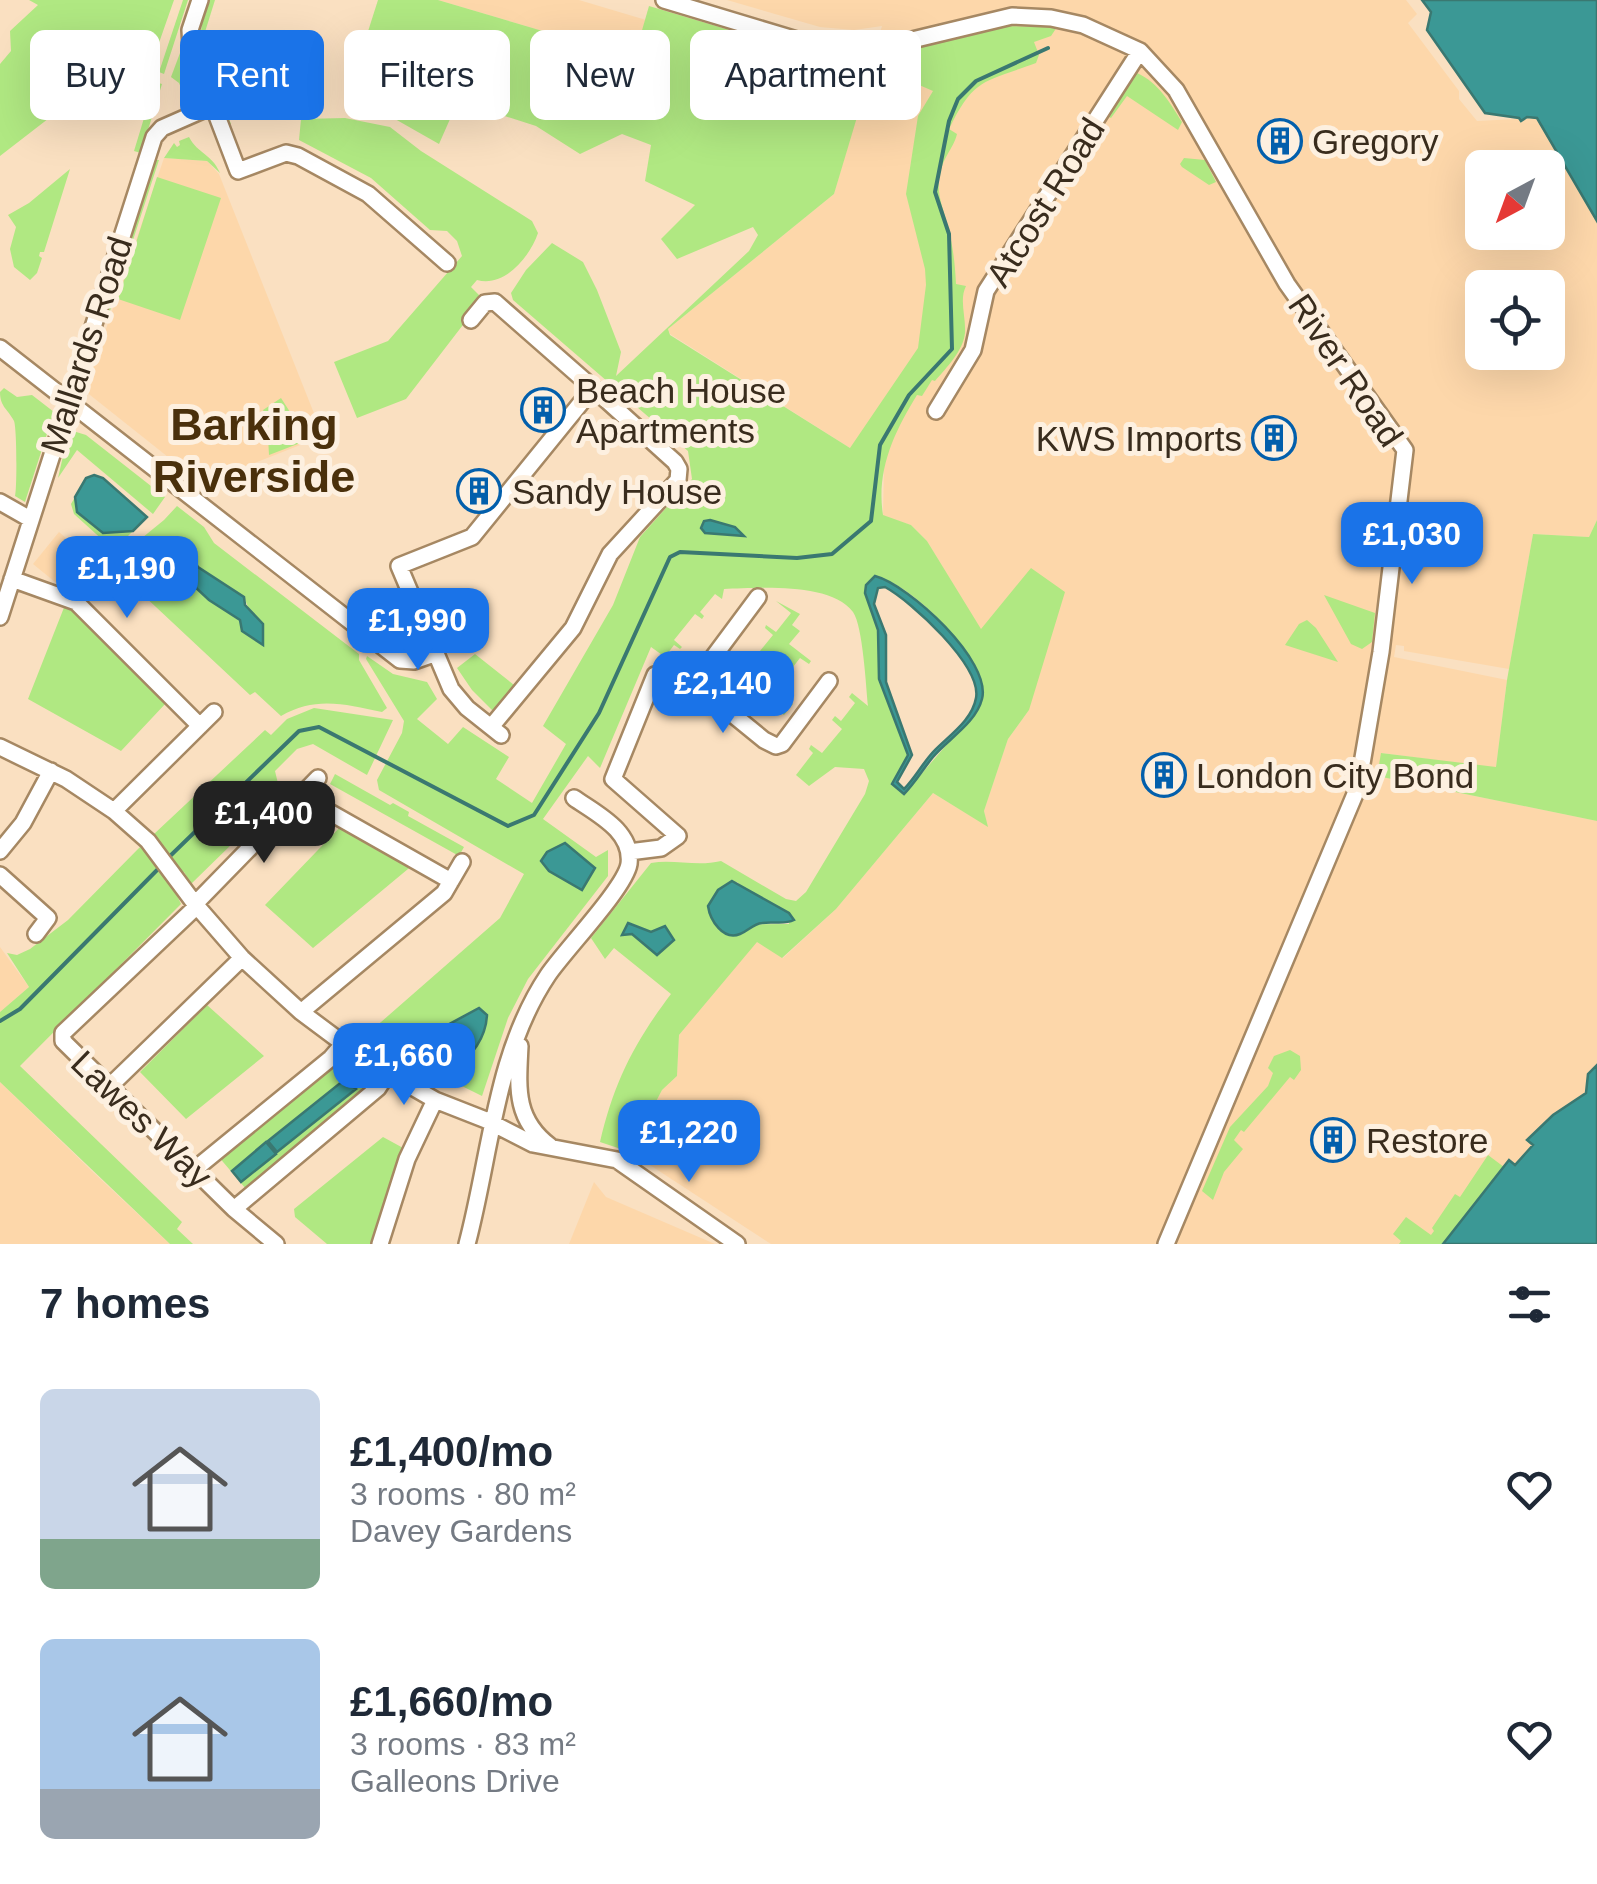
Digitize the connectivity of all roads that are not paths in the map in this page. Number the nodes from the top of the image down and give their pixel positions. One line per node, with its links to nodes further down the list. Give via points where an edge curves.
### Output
1 (200, 0): 3 (street)
2 (664, 0): 4 (street, River Road, via 798,40 850,48 883,47 1012,16 1084,25)
3 (192, 30)
4 (1140, 51): 12 (street, Atcost Road, via 986,292 972,350); 51 (street, River Road, via 1176,90 1287,284 1402,442 1405,460 1358,787)
5 (180, 120): 11 (street, Mallards Road, via 154,137)
6 (218, 120): 7 (street, via 238,170 286,152 298,156 368,194)
7 (447, 263)
8 (471, 320): 10 (street, via 495,302)
9 (0, 348): 11 (street)
10 (593, 388): 18 (street, via 472,537 399,566); 18 (street, via 675,462 678,480 610,554 573,628 496,731 456,696)
11 (70, 404): 14 (street, Mallards Road); 18 (street, via 400,660)
12 (936, 411)
13 (0, 502): 14 (street)
14 (30, 519): 15 (street, Mallards Road)
15 (12, 579): 17 (street, Mallards Road); 22 (street, via 76,602)
16 (758, 597): 20 (street, via 743,607)
17 (0, 617)
18 (434, 654)
19 (829, 681): 20 (street, via 776,746)
20 (694, 683): 30 (street, via 656,675 612,779 678,836 661,848)
21 (214, 712): 22 (street)
22 (200, 726): 28 (street)
23 (0, 748): 24 (street)
24 (50, 771): 28 (street); 29 (street, via 23,824)
25 (318, 778): 26 (street)
26 (301, 796): 33 (street); 34 (street)
27 (574, 798): 30 (street, via 620,832)
28 (114, 812): 34 (street, via 148,841)
29 (0, 851)
30 (629, 852): 38 (street, via 624,878 547,977)
31 (462, 862): 33 (street)
32 (0, 875): 35 (street, via 48,918)
33 (451, 881): 37 (street)
34 (196, 905): 36 (street); 41 (street, Lawes Way, via 63,1033 62,1041)
35 (36, 934)
36 (242, 958): 37 (street); 41 (street)
37 (301, 1012): 39 (street)
38 (521, 1027): 43 (street); 44 (street, via 519,1104 531,1129)
39 (343, 1044): 40 (street); 45 (street)
40 (388, 1074): 42 (street); 46 (street)
41 (110, 1086): 45 (street, Lawes Way)
42 (435, 1100): 43 (street); 48 (street, via 407,1158)
43 (494, 1124): 44 (street); 49 (street)
44 (554, 1149): 50 (street, via 617,1160)
45 (194, 1170): 46 (street, Lawes Way)
46 (234, 1209): 47 (street, Lawes Way)
47 (276, 1244)
48 (380, 1244)
49 (467, 1244)
50 (737, 1244)
51 (1166, 1244)

